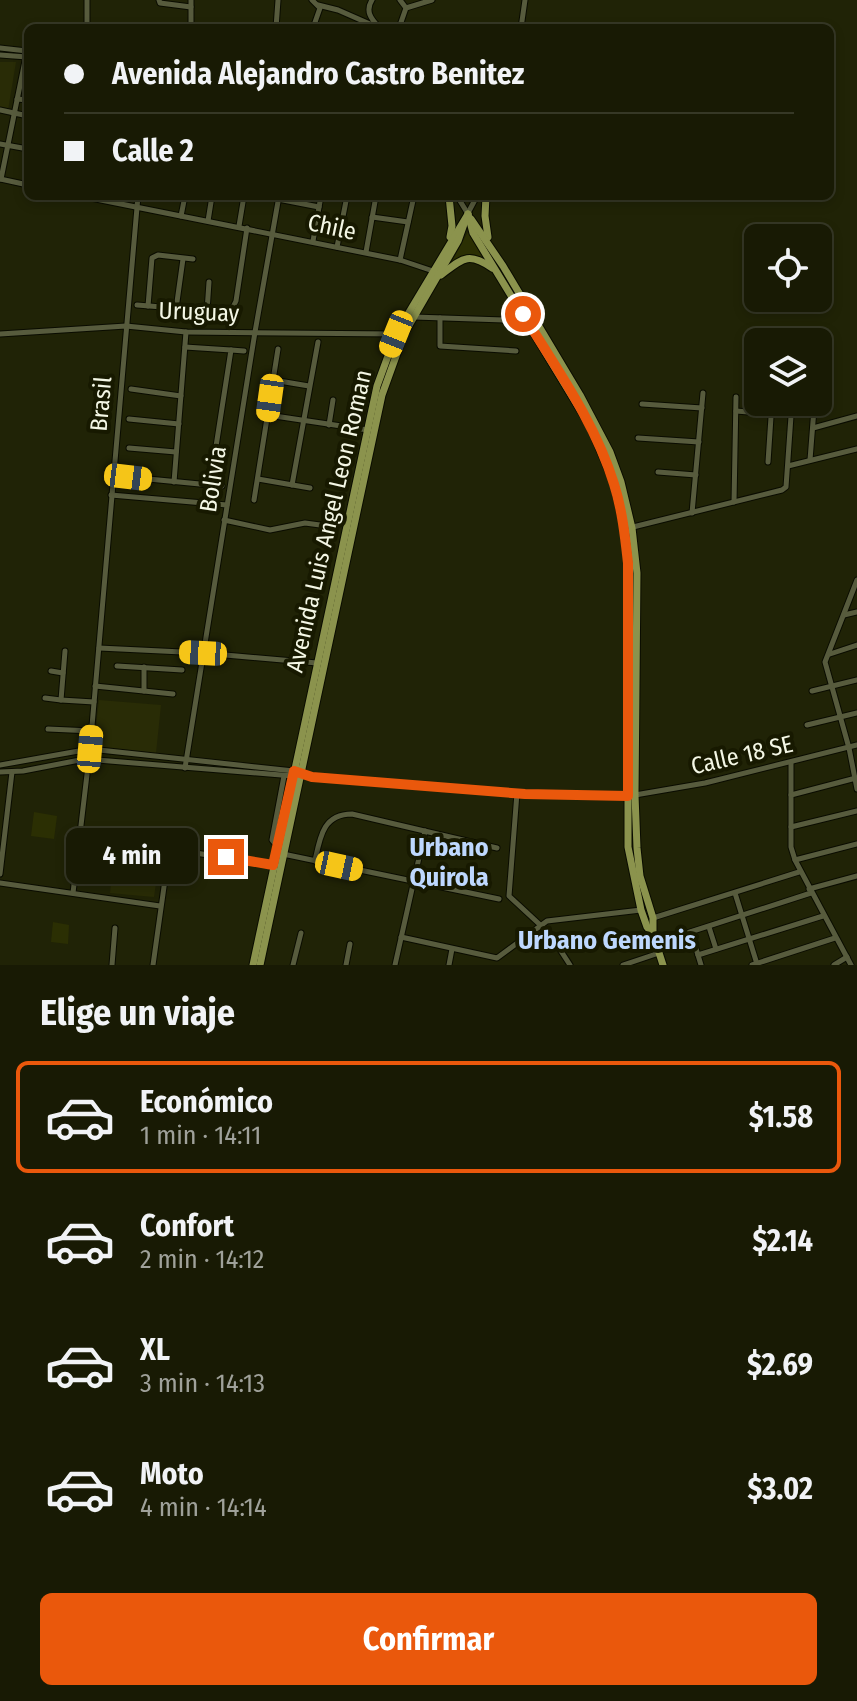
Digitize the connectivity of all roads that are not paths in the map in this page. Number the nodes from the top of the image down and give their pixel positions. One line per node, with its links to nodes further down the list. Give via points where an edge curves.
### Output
1 (87, 0): 11 (street)
2 (159, 0): 9 (street)
3 (278, 0): 13 (street)
4 (372, 0): 16 (street, via 369,12)
5 (400, 0): 10 (street)
6 (432, 0): 10 (street)
7 (525, 0): 18 (street)
8 (315, 2): 14 (street, via 320,13); 15 (street)
9 (191, 3): 12 (street)
10 (406, 8): 17 (street)
11 (87, 24)
12 (191, 24)
13 (276, 24)
14 (315, 24)
15 (370, 24)
16 (375, 24)
17 (400, 24)
18 (522, 24)
19 (0, 48): 20 (street)
20 (24, 53)
21 (24, 54): 22 (street)
22 (0, 55)
23 (24, 68): 24 (street)
24 (17, 99): 25 (street); 27 (street)
25 (24, 100)
26 (0, 110): 27 (street)
27 (14, 113): 28 (street); 29 (street)
28 (24, 115)
29 (3, 145): 30 (street); 31 (street)
30 (24, 148)
31 (1, 179): 32 (street)
32 (24, 184)
33 (115, 200): 48 (street, Chile)
34 (137, 200): 48 (street, Brasil)
35 (184, 200): 51 (street)
36 (211, 200): 53 (street)
37 (243, 200): 55 (street)
38 (279, 200): 57 (street, Bolivia)
39 (288, 200): 49 (street)
40 (320, 200): 49 (street)
41 (346, 200): 60 (street)
42 (375, 200): 52 (street)
43 (413, 200): 54 (street)
44 (449, 200): 59 (main road)
45 (459, 200): 50 (street)
46 (475, 200): 50 (street)
47 (486, 200): 61 (main road)
48 (136, 206): 51 (street, Chile); 76 (street, Brasil)
49 (319, 207): 58 (street)
50 (468, 214): 59 (main road, Avenida Luis Angel Leon Roman); 61 (main road); 66 (main road, via 473,233); 67 (main road, Avenida Luis Angel Leon Roman)
51 (181, 216): 53 (street, Chile)
52 (372, 217): 54 (street); 62 (street)
53 (208, 221): 55 (street, Chile)
54 (408, 222): 65 (street)
55 (239, 226): 56 (street, Chile)
56 (247, 228): 57 (street, Chile); 72 (street, via 235,305 228,311)
57 (272, 233): 58 (street, Chile); 78 (street, Bolivia)
58 (313, 241): 60 (street, Chile)
59 (449, 242): 67 (main road, Avenida Luis Angel Leon Roman)
60 (337, 247): 62 (street, Chile)
61 (491, 247): 136 (main road, via 596,423 621,482)
62 (366, 252): 65 (street, Chile)
63 (183, 259): 64 (street); 70 (street, via 152,258); 71 (street)
64 (193, 259)
65 (400, 260): 67 (street, Chile)
66 (497, 272): 67 (main road, via 473,257); 136 (main road, via 590,426)
67 (436, 274): 73 (main road, Avenida Luis Angel Leon Roman); 80 (main road, Avenida Luis Angel Leon Roman)
68 (209, 282): 72 (street)
69 (137, 305): 70 (street)
70 (148, 306): 71 (street)
71 (176, 309): 72 (street)
72 (207, 311)
73 (414, 317): 74 (street); 130 (main road, Avenida Luis Angel Leon Roman, via 386,381)
74 (440, 318): 75 (street); 86 (street, via 440,346)
75 (504, 320)
76 (126, 326): 77 (street, Uruguay); 79 (street, Uruguay); 127 (street, Brasil)
77 (186, 332): 78 (street, Uruguay); 82 (street)
78 (255, 332): 80 (street, Uruguay); 131 (street, Bolivia)
79 (0, 334)
80 (396, 334): 108 (main road, Avenida Luis Angel Leon Roman)
81 (318, 342): 88 (street)
82 (185, 347): 84 (street); 91 (street)
83 (278, 349): 87 (street)
84 (231, 350): 85 (street); 123 (street)
85 (244, 351)
86 (516, 351)
87 (273, 380): 88 (street); 98 (street)
88 (309, 386): 104 (street)
89 (131, 389): 91 (street)
90 (703, 393): 95 (street)
91 (181, 396): 105 (street)
92 (736, 397): 96 (street)
93 (333, 400): 106 (street)
94 (642, 404): 95 (street)
95 (702, 408): 110 (street)
96 (736, 411): 97 (street); 129 (street)
97 (744, 412)
98 (268, 415): 104 (street); 120 (street)
99 (772, 416): 115 (street)
100 (791, 416): 116 (street)
101 (814, 416): 107 (street)
102 (857, 416): 107 (street)
103 (129, 419): 105 (street)
104 (303, 420): 106 (street); 124 (street)
105 (179, 424): 113 (street)
106 (329, 425): 108 (street)
107 (813, 428): 114 (street)
108 (368, 430): 122 (main road, Avenida Luis Angel Leon Roman)
109 (638, 438): 110 (street)
110 (699, 442): 118 (street)
111 (129, 448): 113 (street)
112 (857, 449): 114 (street)
113 (176, 452): 121 (street)
114 (810, 460): 116 (street)
115 (768, 462)
116 (788, 466): 129 (street, via 782,490)
117 (658, 472): 118 (street)
118 (696, 475): 132 (street)
119 (128, 477): 121 (street)
120 (258, 479): 124 (street); 128 (street)
121 (174, 482): 123 (street)
122 (356, 483): 130 (main road, via 355,505); 133 (main road, Avenida Luis Angel Leon Roman)
123 (210, 485): 125 (street)
124 (292, 485): 126 (street)
125 (222, 486)
126 (310, 488)
127 (111, 495): 131 (street); 142 (street, Brasil)
128 (254, 500)
129 (734, 502): 132 (street)
130 (359, 504): 133 (main road, Avenida Luis Angel Leon Roman)
131 (227, 505): 134 (street, Bolivia)
132 (692, 513): 136 (street)
133 (353, 516): 134 (street, via 270,530); 135 (main road, Avenida Luis Angel Leon Roman); 137 (main road, Avenida Luis Angel Leon Roman)
134 (224, 520): 144 (street, Bolivia)
135 (347, 525): 137 (main road); 146 (main road, Avenida Luis Angel Leon Roman)
136 (628, 528): 180 (main road, via 637,573)
137 (347, 556): 176 (main road, Avenida Luis Angel Leon Roman)
138 (857, 580): 140 (street)
139 (857, 612): 140 (street)
140 (843, 616): 145 (street)
141 (857, 645): 145 (street)
142 (99, 648): 144 (street); 153 (street, Brasil)
143 (65, 651): 151 (street)
144 (203, 653): 146 (street); 170 (street, Bolivia)
145 (829, 654): 154 (street, via 825,662)
146 (317, 663): 176 (main road, Avenida Luis Angel Leon Roman)
147 (117, 666): 148 (street)
148 (144, 667): 149 (street); 155 (street)
149 (182, 670)
150 (51, 671): 151 (street)
151 (63, 673): 159 (street)
152 (857, 680): 154 (street)
153 (95, 686): 155 (street); 160 (street, Brasil)
154 (831, 687): 156 (street); 162 (street)
155 (144, 691): 157 (street)
156 (812, 691)
157 (173, 694)
158 (45, 698): 159 (street)
159 (61, 700): 160 (street)
160 (94, 702): 165 (street, Brasil)
161 (857, 713): 162 (street)
162 (840, 717): 163 (street); 167 (street)
163 (807, 725)
164 (48, 729): 165 (street)
165 (92, 731): 168 (street, Brasil)
166 (857, 745): 167 (street, Calle 18 SE)
167 (849, 748): 171 (street, Calle 18 SE); 177 (street)
168 (90, 749): 169 (street, Brasil); 170 (street); 172 (street)
169 (89, 759): 173 (street); 175 (street); 186 (street, Brasil)
170 (186, 759): 173 (street, Bolivia); 176 (street)
171 (791, 762): 180 (street, Calle 18 SE); 181 (street)
172 (0, 765)
173 (185, 768): 176 (street)
174 (0, 772): 175 (street)
175 (12, 772): 195 (street)
176 (296, 774): 179 (street, Calle 18 SE); 190 (main road, Avenida Luis Angel Leon Roman); 193 (main road, Avenida Luis Angel Leon Roman)
177 (856, 778): 178 (street); 181 (street)
178 (857, 789)
179 (517, 793): 180 (street, Calle 18 SE); 208 (street, via 508,891 512,902)
180 (631, 795): 204 (main road, via 628,847); 207 (main road, via 640,876)
181 (791, 795): 183 (street)
182 (857, 811): 183 (street)
183 (791, 827): 191 (street)
184 (172, 830): 188 (street)
185 (425, 831): 189 (street); 192 (street, via 343,814 321,831); 197 (street)
186 (79, 835): 188 (street); 200 (street, Brasil)
187 (857, 844): 191 (street)
188 (169, 848): 193 (street); 203 (street)
189 (497, 848)
190 (283, 854): 192 (street); 228 (main road, Avenida Luis Angel Leon Roman)
191 (795, 860): 194 (street)
192 (315, 861): 197 (street)
193 (273, 865): 227 (main road, Avenida Luis Angel Leon Roman)
194 (799, 872): 199 (street); 201 (street)
195 (0, 874)
196 (857, 876): 199 (street)
197 (413, 882): 202 (street); 214 (street)
198 (0, 883): 200 (street)
199 (810, 891): 205 (street); 206 (street)
200 (73, 893): 203 (street)
201 (735, 893): 205 (street); 207 (street)
202 (499, 899)
203 (160, 906): 226 (street)
204 (641, 910): 208 (street); 213 (main road)
205 (742, 916): 209 (street); 215 (street)
206 (823, 916): 215 (street); 216 (street)
207 (653, 918): 213 (main road)
208 (541, 924): 219 (street, via 497,958); 233 (street)
209 (709, 927): 211 (street); 220 (street)
210 (115, 928): 225 (street)
211 (691, 932): 217 (street); 222 (street)
212 (301, 933): 229 (street)
213 (653, 934): 217 (main road)
214 (401, 937): 219 (street); 231 (street)
215 (750, 938): 220 (street); 224 (street)
216 (835, 938): 223 (street); 224 (street)
217 (656, 943): 221 (main road)
218 (350, 944): 230 (street)
219 (452, 949): 232 (street)
220 (716, 949): 222 (street)
221 (659, 953): 234 (street); 235 (main road)
222 (698, 955): 236 (street)
223 (847, 957): 237 (street); 238 (street)
224 (755, 964)
225 (112, 965)
226 (153, 965)
227 (253, 965)
228 (260, 965)
229 (293, 965)
230 (346, 965)
231 (395, 965)
232 (449, 965)
233 (570, 965)
234 (623, 965)
235 (663, 965)
236 (701, 965)
237 (834, 965)
238 (851, 965)

